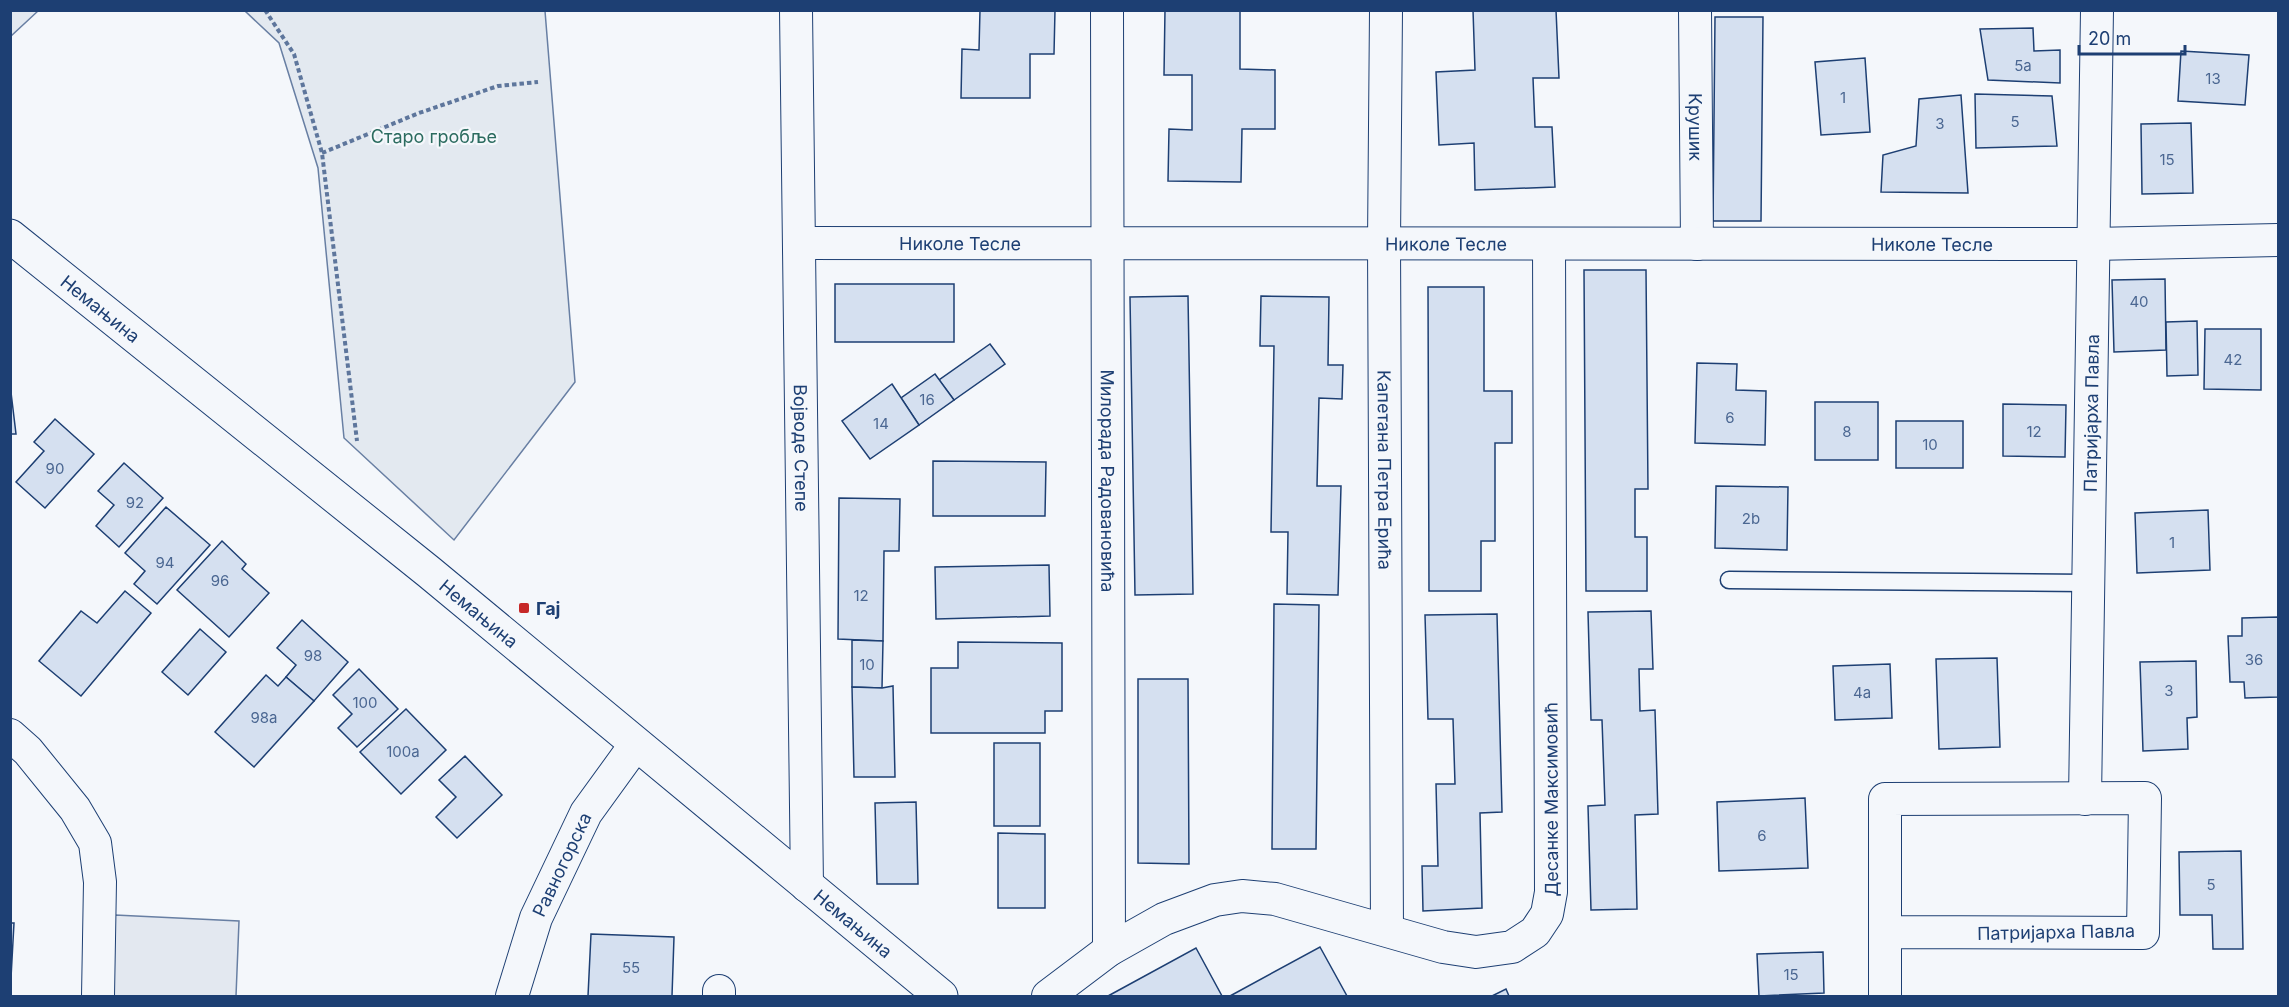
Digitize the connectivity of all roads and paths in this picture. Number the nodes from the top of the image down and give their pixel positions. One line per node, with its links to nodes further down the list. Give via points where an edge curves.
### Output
1 (265, 10): 8 (path, via 294,54)
2 (796, 10): 12 (street, Војводе Степе)
3 (1107, 10): 13 (street, Милорада Радовановића)
4 (1386, 10): 11 (street, Капетана Петра Ерића)
5 (1695, 10): 15 (street, Крушик)
6 (2097, 10): 16 (street)
7 (538, 82): 8 (path, via 498,86)
8 (322, 153): 17 (path)
9 (10, 236): 21 (street, Немањина, via 437,578)
10 (2278, 240): 16 (street, Николе Тесле)
11 (1384, 242): 13 (street, Николе Тесле); 14 (street, Николе Тесле); 24 (street, Капетана Петра Ерића)
12 (800, 243): 13 (street, Николе Тесле); 23 (street, Војводе Степе)
13 (1108, 243): 26 (street, Милорада Радовановића)
14 (1549, 244): 15 (street, Николе Тесле); 24 (street, Десанке Максимовић, via 1551,892 1547,914 1535,932 1512,947 1497,950 1476,952 1443,947)
15 (1697, 244): 16 (street, Николе Тесле)
16 (2093, 244): 19 (street, Патријарха Павла)
17 (357, 441)
18 (1729, 580): 19 (lane)
19 (2087, 583): 22 (street, Патријарха Павла)
20 (10, 735): 27 (street, via 75,809 95,843 100,882)
21 (636, 744): 23 (street, Немањина); 28 (street, Равногорска, via 586,813 536,918)
22 (2085, 799): 25 (street, Патријарха Павла, via 1885,799); 25 (street, Патријарха Павла, via 2145,798 2143,933)
23 (807, 886): 29 (street, Немањина)
24 (1387, 930): 26 (street, Десанке Максимовић, via 1275,899 1242,896 1215,900 1164,920)
25 (1885, 932): 31 (street, Патријарха Павла)
26 (1109, 950): 30 (street, Десанке Максимовић)
27 (98, 996)
28 (512, 996)
29 (940, 996)
30 (1048, 996)
31 (1884, 996)

